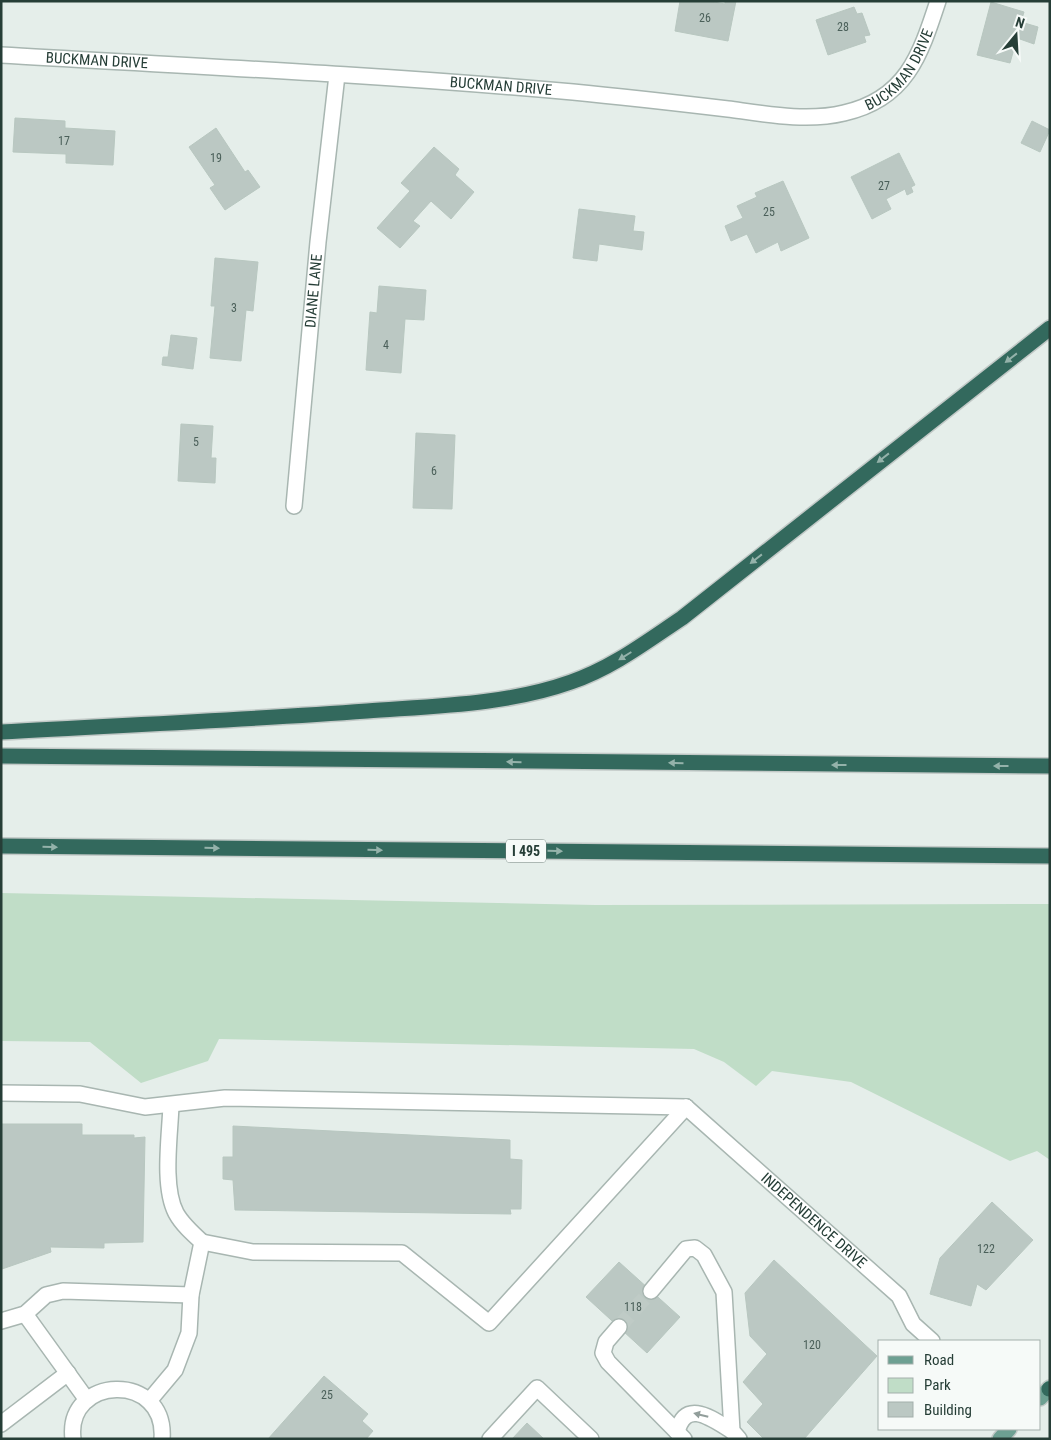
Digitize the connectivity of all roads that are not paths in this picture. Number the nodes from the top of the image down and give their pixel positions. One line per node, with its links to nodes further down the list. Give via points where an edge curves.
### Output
1 (938, 1): 3 (street, BUCKMAN DRIVE, via 921,49 900,84 887,96 843,113 815,116 773,114 596,94)
2 (1, 55): 3 (street, BUCKMAN DRIVE)
3 (337, 75): 5 (street, DIANE LANE)
4 (1050, 328): 6 (highway, one-way to 6, via 682,618 618,660 573,682 496,700 302,716)
5 (294, 506)
6 (1, 732)
7 (1, 756): 8 (highway, one-way to 7)
8 (1050, 766)
9 (1, 846): 10 (highway, I 495, one-way to 10)
10 (1050, 856)
11 (1, 1093): 12 (street, via 80,1094 145,1108)
12 (171, 1105): 13 (street, via 225,1098); 14 (street, via 171,1198 176,1213)
13 (686, 1107): 14 (street, via 489,1323 402,1253 253,1252); 20 (street, INDEPENDENCE DRIVE, via 899,1296 913,1324)
14 (202, 1242): 16 (street)
15 (651, 1291): 26 (street, via 686,1249 695,1248 704,1255 724,1292)
16 (191, 1294): 17 (street, via 63,1291 46,1295); 23 (street, via 189,1333 175,1370)
17 (26, 1314): 18 (street); 21 (street)
18 (1, 1321)
19 (619, 1327): 25 (street, via 606,1342 603,1352 608,1362)
20 (931, 1340)
21 (68, 1374): 22 (street); 24 (street)
22 (87, 1400): 23 (street, via 112,1388 138,1393); 27 (street, via 74,1421)
23 (149, 1401): 28 (street, via 162,1424)
24 (1, 1424)
25 (681, 1435): 26 (street, one-way to 25, via 707,1416 694,1413 680,1422)
26 (735, 1435)
27 (73, 1439)
28 (162, 1439)
29 (490, 1439): 30 (street, via 537,1388)
30 (591, 1439)

